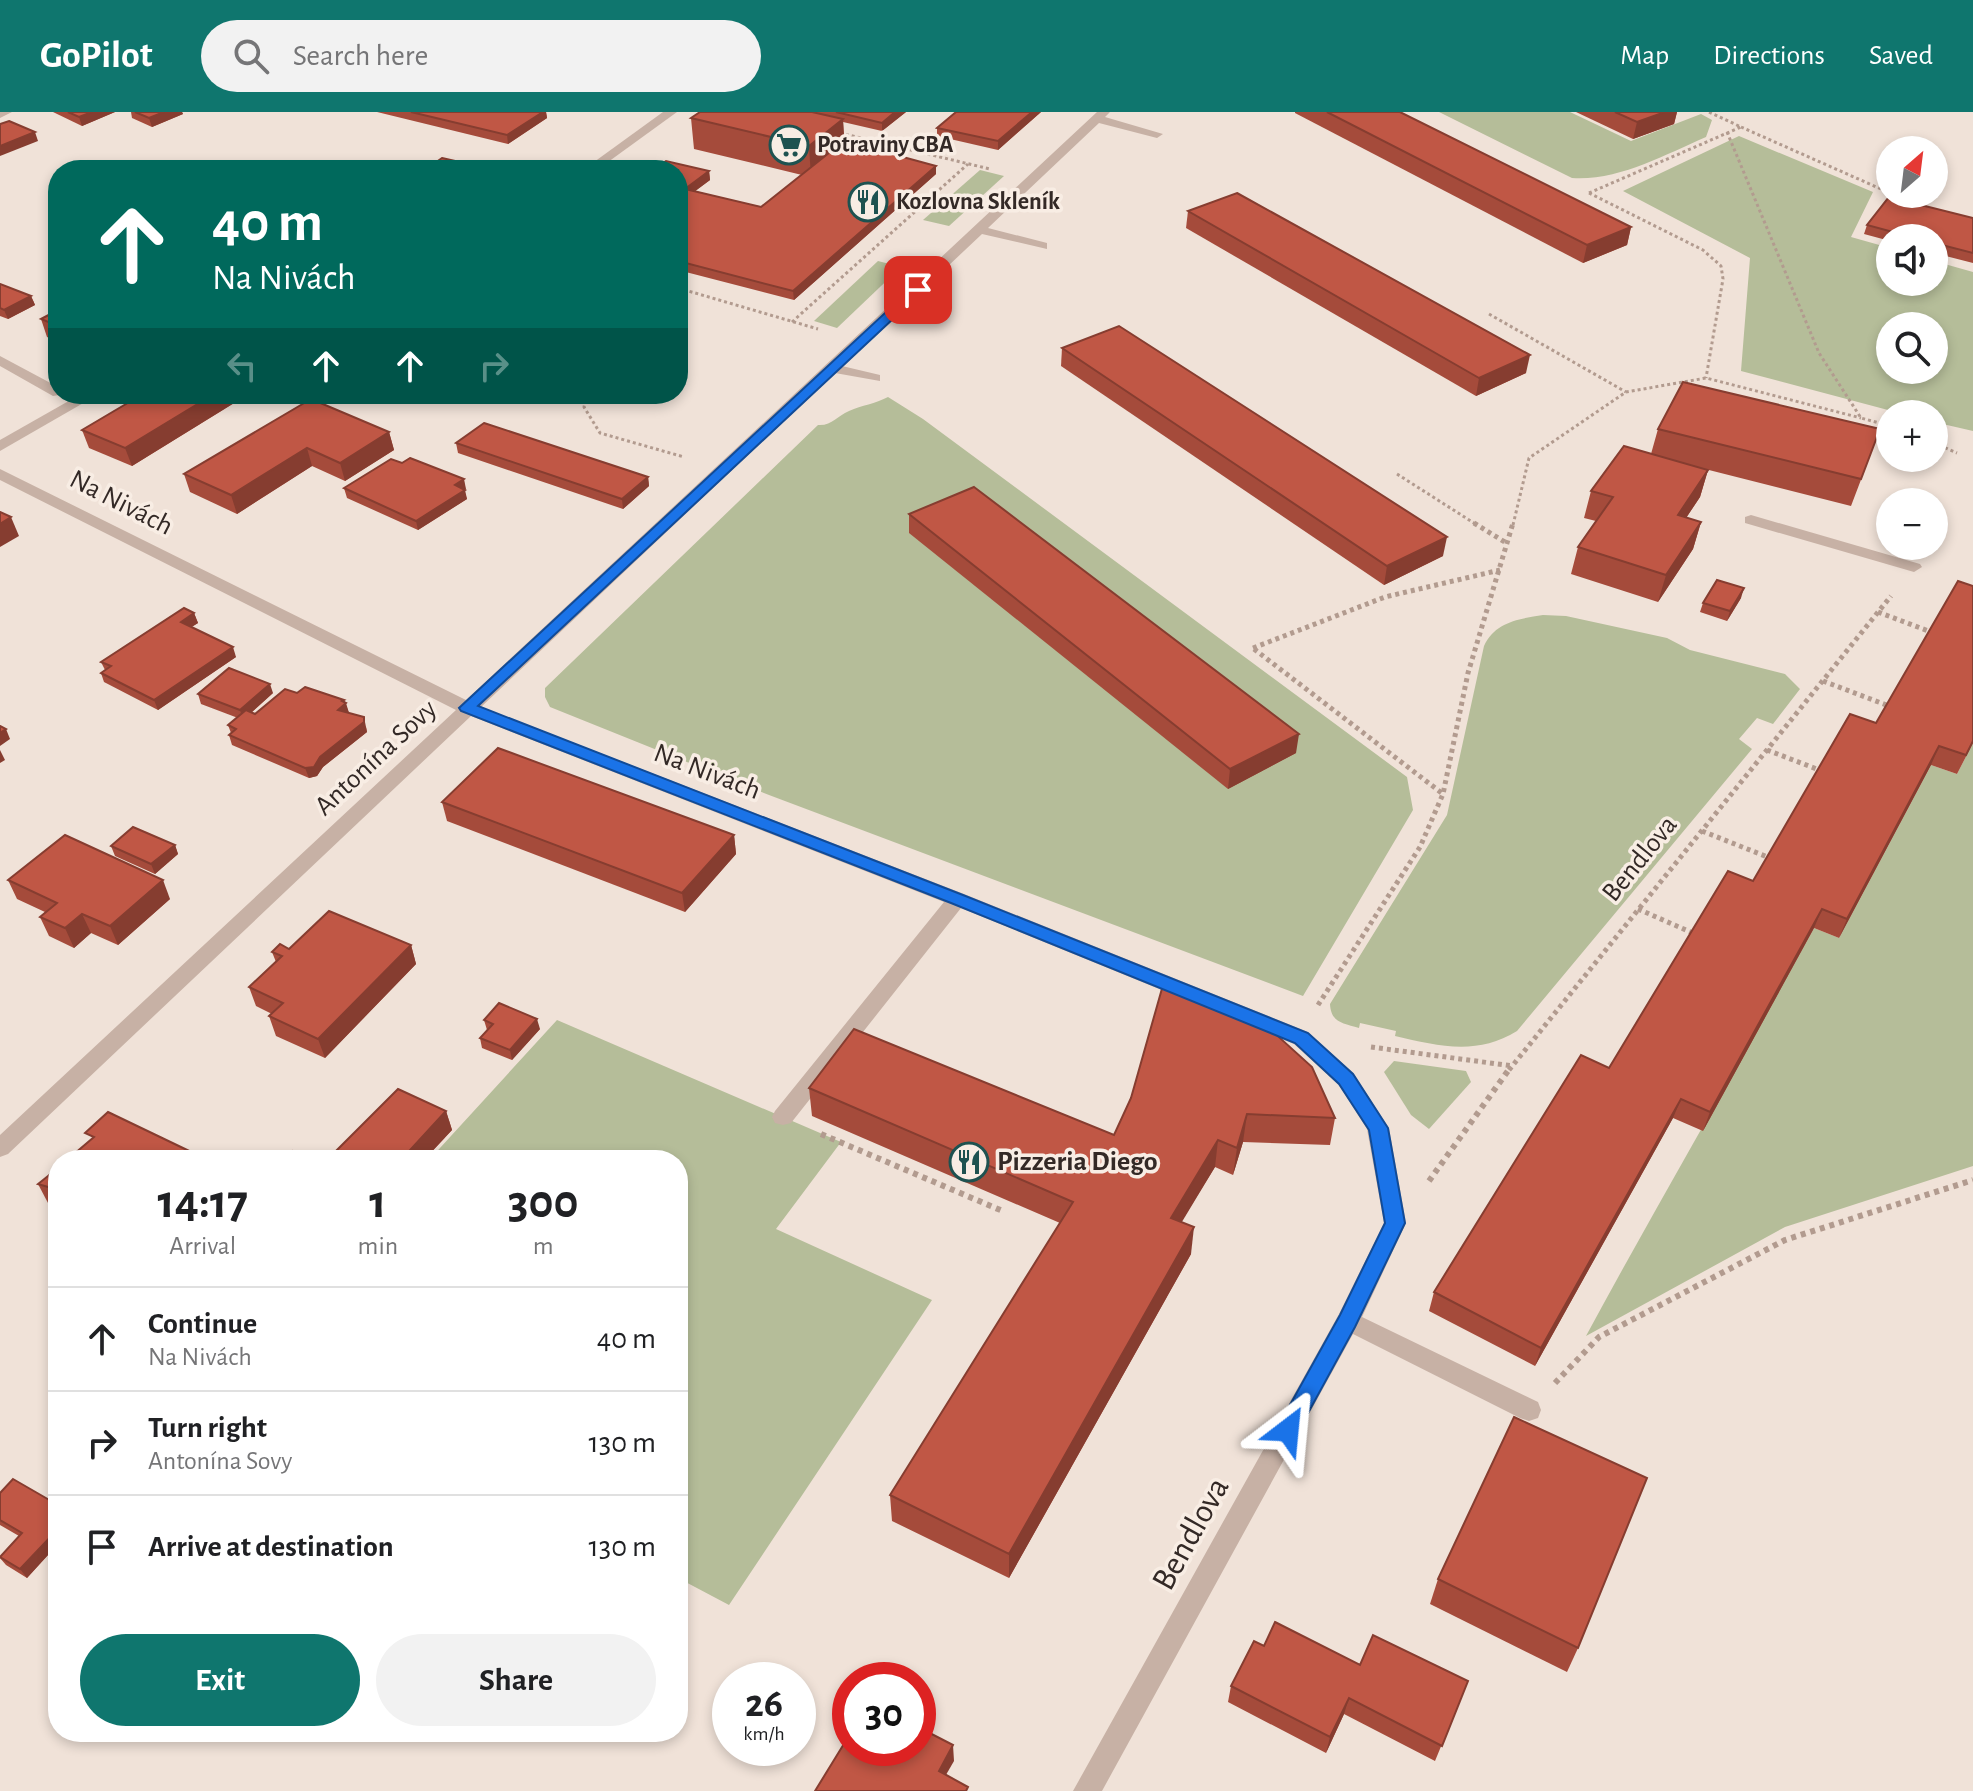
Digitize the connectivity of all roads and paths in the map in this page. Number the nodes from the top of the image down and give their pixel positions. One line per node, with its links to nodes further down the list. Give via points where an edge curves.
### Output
1 (6, 112): 4 (street)
2 (671, 112): 10 (street)
3 (1709, 112): 6 (path)
4 (0, 114)
5 (1100, 116): 9 (street); 12 (street, Antonína Sovy)
6 (1741, 127): 7 (path); 13 (path)
7 (1727, 132): 23 (path, via 1589,193 1703,250 1721,266); 28 (path, via 1819,353)
8 (837, 133): 11 (path)
9 (1157, 134)
10 (603, 160)
11 (968, 164): 12 (path); 18 (path)
12 (1035, 180): 14 (street, Antonína Sovy)
13 (1876, 187)
14 (981, 230): 15 (street); 19 (street, Antonína Sovy)
15 (1042, 246)
16 (688, 291): 18 (path)
17 (1489, 314): 25 (path)
18 (792, 322): 19 (path)
19 (861, 342): 21 (street, Antonína Sovy)
20 (0, 360): 24 (street)
21 (834, 368): 22 (street); 33 (street, Antonína Sovy)
22 (875, 378)
23 (1706, 378): 25 (path); 28 (path)
24 (48, 387)
25 (1626, 392): 37 (path, via 1529,458)
26 (74, 404): 30 (street)
27 (585, 404): 33 (path, via 600,433)
28 (1861, 418): 29 (path)
29 (1876, 422)
30 (0, 446)
31 (1948, 449): 32 (path)
32 (1957, 453)
33 (724, 468): 44 (street, Antonína Sovy)
34 (0, 474): 44 (street, Na Nivách)
35 (1397, 474): 37 (path)
36 (1751, 520): 38 (street)
37 (1508, 544): 39 (path)
38 (1914, 567): 40 (path, Bendlova)
39 (1501, 569): 47 (path, via 1468,673); 47 (path, via 1385,597 1253,648)
40 (1878, 612): 41 (path); 42 (path, Bendlova)
41 (1931, 632)
42 (1823, 681): 43 (path); 45 (path, Bendlova)
43 (1889, 706)
44 (467, 708): 50 (street, Na Nivách); 58 (street, Antonína Sovy)
45 (1767, 750): 46 (path); 48 (path, Bendlova)
46 (1822, 771)
47 (1443, 794): 53 (path, via 1420,847)
48 (1702, 831): 49 (path); 51 (path, Bendlova)
49 (1770, 858)
50 (957, 899): 56 (street); 57 (street, Na Nivách, via 1301,1038 1346,1079)
51 (1638, 909): 52 (path); 55 (path, Bendlova)
52 (1695, 934)
53 (1313, 1012)
54 (1365, 1046): 55 (path)
55 (1513, 1066): 60 (path, Bendlova)
56 (783, 1117): 61 (path)
57 (1378, 1128): 62 (street, Bendlova, via 1395,1223)
58 (0, 1148)
59 (1973, 1180): 63 (path, via 1772,1247 1599,1337)
60 (1428, 1182)
61 (1005, 1212)
62 (1348, 1321): 63 (street); 64 (street, Bendlova)
63 (1529, 1410)
64 (1087, 1791)

